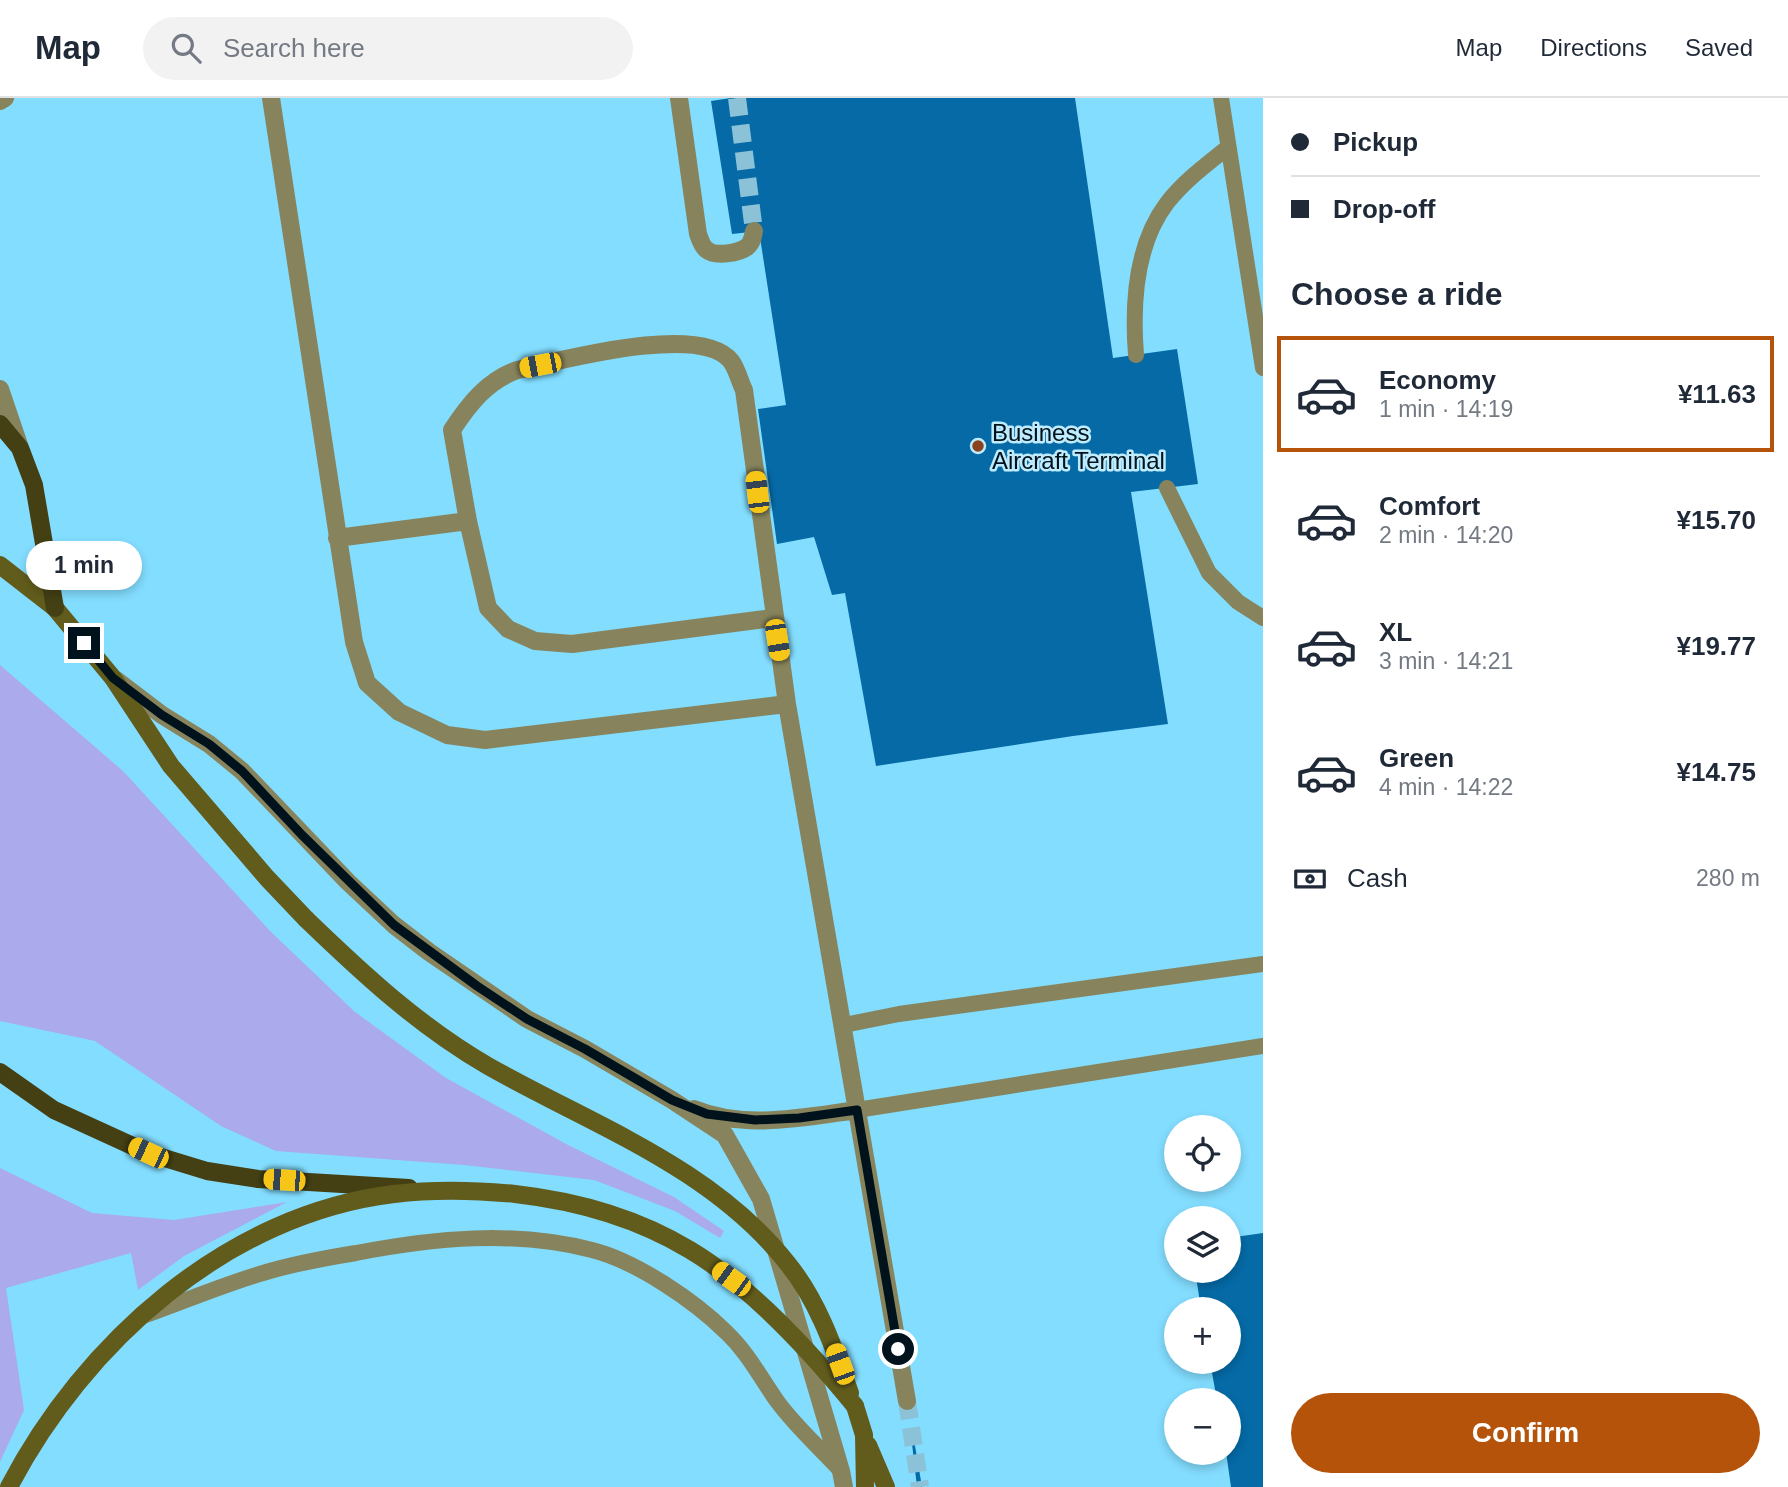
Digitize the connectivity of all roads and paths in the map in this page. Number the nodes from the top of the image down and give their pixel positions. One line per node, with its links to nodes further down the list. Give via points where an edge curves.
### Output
1 (5, 98): 5 (street)
2 (271, 98): 15 (street)
3 (680, 98): 7 (street, via 702,244 716,254 740,251 748,246)
4 (1221, 98): 6 (lane)
5 (0, 101)
6 (1227, 148): 8 (lane, via 1166,204 1146,242 1136,284); 9 (lane)
7 (754, 231)
8 (1136, 355)
9 (1263, 368)
10 (0, 390): 12 (street)
11 (0, 424): 12 (main road)
12 (20, 448): 17 (main road, via 34,485)
13 (1167, 488): 19 (lane, via 1209,573 1238,602)
14 (468, 521): 15 (street); 18 (street, via 488,608 508,629 536,641 572,644); 18 (street, via 452,430 478,395 503,375 648,344 688,343 710,349 731,360 744,390)
15 (337, 538): 21 (street, via 354,642 367,683 399,712 447,735 485,740)
16 (0, 565): 17 (main road)
17 (55, 608): 20 (main road)
18 (773, 618): 21 (street)
19 (1263, 618)
20 (113, 678): 26 (street, via 242,771 348,882 429,952 527,1019); 31 (main road, bridge, via 171,766 267,878 404,1010 488,1066 648,1151 720,1197 758,1230 810,1298)
21 (787, 704): 23 (street)
22 (1263, 964): 23 (lane)
23 (844, 1025): 27 (street)
24 (1263, 1046): 27 (lane)
25 (0, 1072): 28 (main road, bridge, via 54,1110 148,1153 207,1171 258,1179)
26 (672, 1100): 27 (street, via 707,1114 755,1120); 33 (street, via 725,1135 761,1199)
27 (857, 1110): 30 (street)
28 (438, 1190): 29 (main road, bridge, via 391,1194 289,1222 246,1241); 31 (main road, bridge, via 557,1200 595,1209 667,1238 731,1279 786,1328)
29 (136, 1319): 33 (lane, bridge, via 263,1273 402,1244 467,1237 537,1239 594,1250 643,1272 727,1332); 34 (main road, bridge, via 88,1368 46,1422)
30 (907, 1401)
31 (855, 1406): 32 (main road)
32 (864, 1435): 35 (main road); 36 (main road)
33 (841, 1482)
34 (9, 1487)
35 (865, 1487)
36 (886, 1487)

